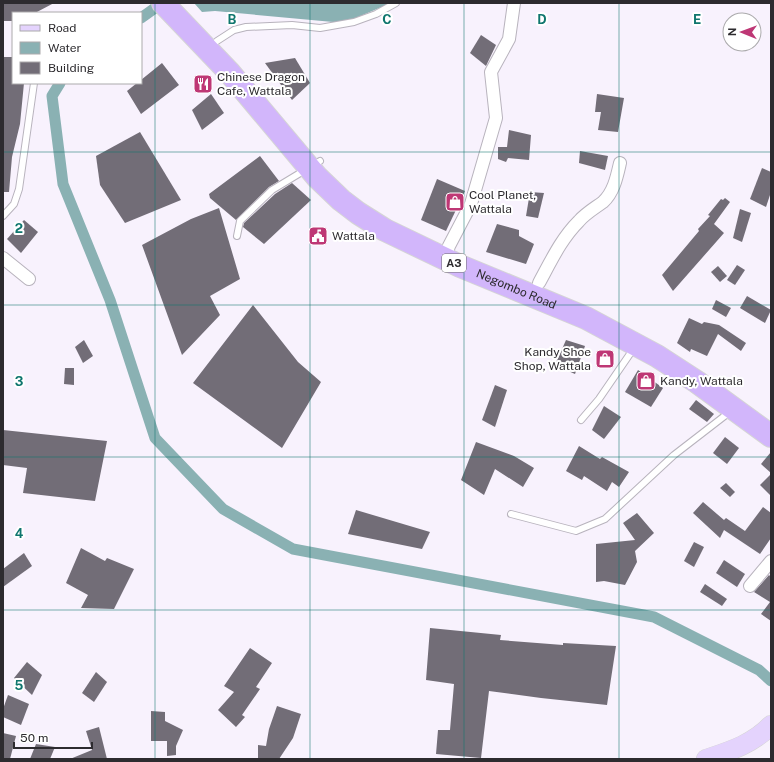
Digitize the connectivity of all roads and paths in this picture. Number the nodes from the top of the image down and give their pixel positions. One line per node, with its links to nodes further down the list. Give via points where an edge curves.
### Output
1 (164, 3): 4 (highway, Negombo Road / A3)
2 (396, 3): 5 (lane, via 354,22 320,28 292,25 246,27 234,30)
3 (514, 3): 11 (street, via 509,39 491,72 496,118 471,204)
4 (187, 16): 5 (highway, Negombo Road / A3); 8 (highway, Negombo Road / A3, via 229,72)
5 (217, 41): 8 (highway, Negombo Road / A3, via 301,140)
6 (34, 84): 9 (lane, via 19,189 14,204)
7 (620, 163): 14 (street, via 609,196 579,220 565,237)
8 (315, 165): 10 (lane, via 272,190 240,221); 11 (highway, Negombo Road / A3, via 325,186 358,213 385,230)
9 (3, 216)
10 (237, 236)
11 (447, 252): 14 (highway, Negombo Road / A3); 15 (highway, Negombo Road / A3, via 460,266 586,318)
12 (3, 258): 13 (street)
13 (29, 279)
14 (539, 283): 17 (highway, Negombo Road / A3, via 594,307 674,350)
15 (636, 345): 16 (highway, Negombo Road / A3, via 657,356); 18 (lane, via 599,399)
16 (734, 408): 19 (highway, Negombo Road / A3); 20 (lane, via 674,455 605,519 576,531)
17 (771, 418)
18 (581, 420)
19 (771, 436)
20 (512, 514)
21 (771, 561): 22 (street)
22 (750, 586)
23 (771, 725): 24 (main road, via 764,733 740,748)
24 (706, 759)

